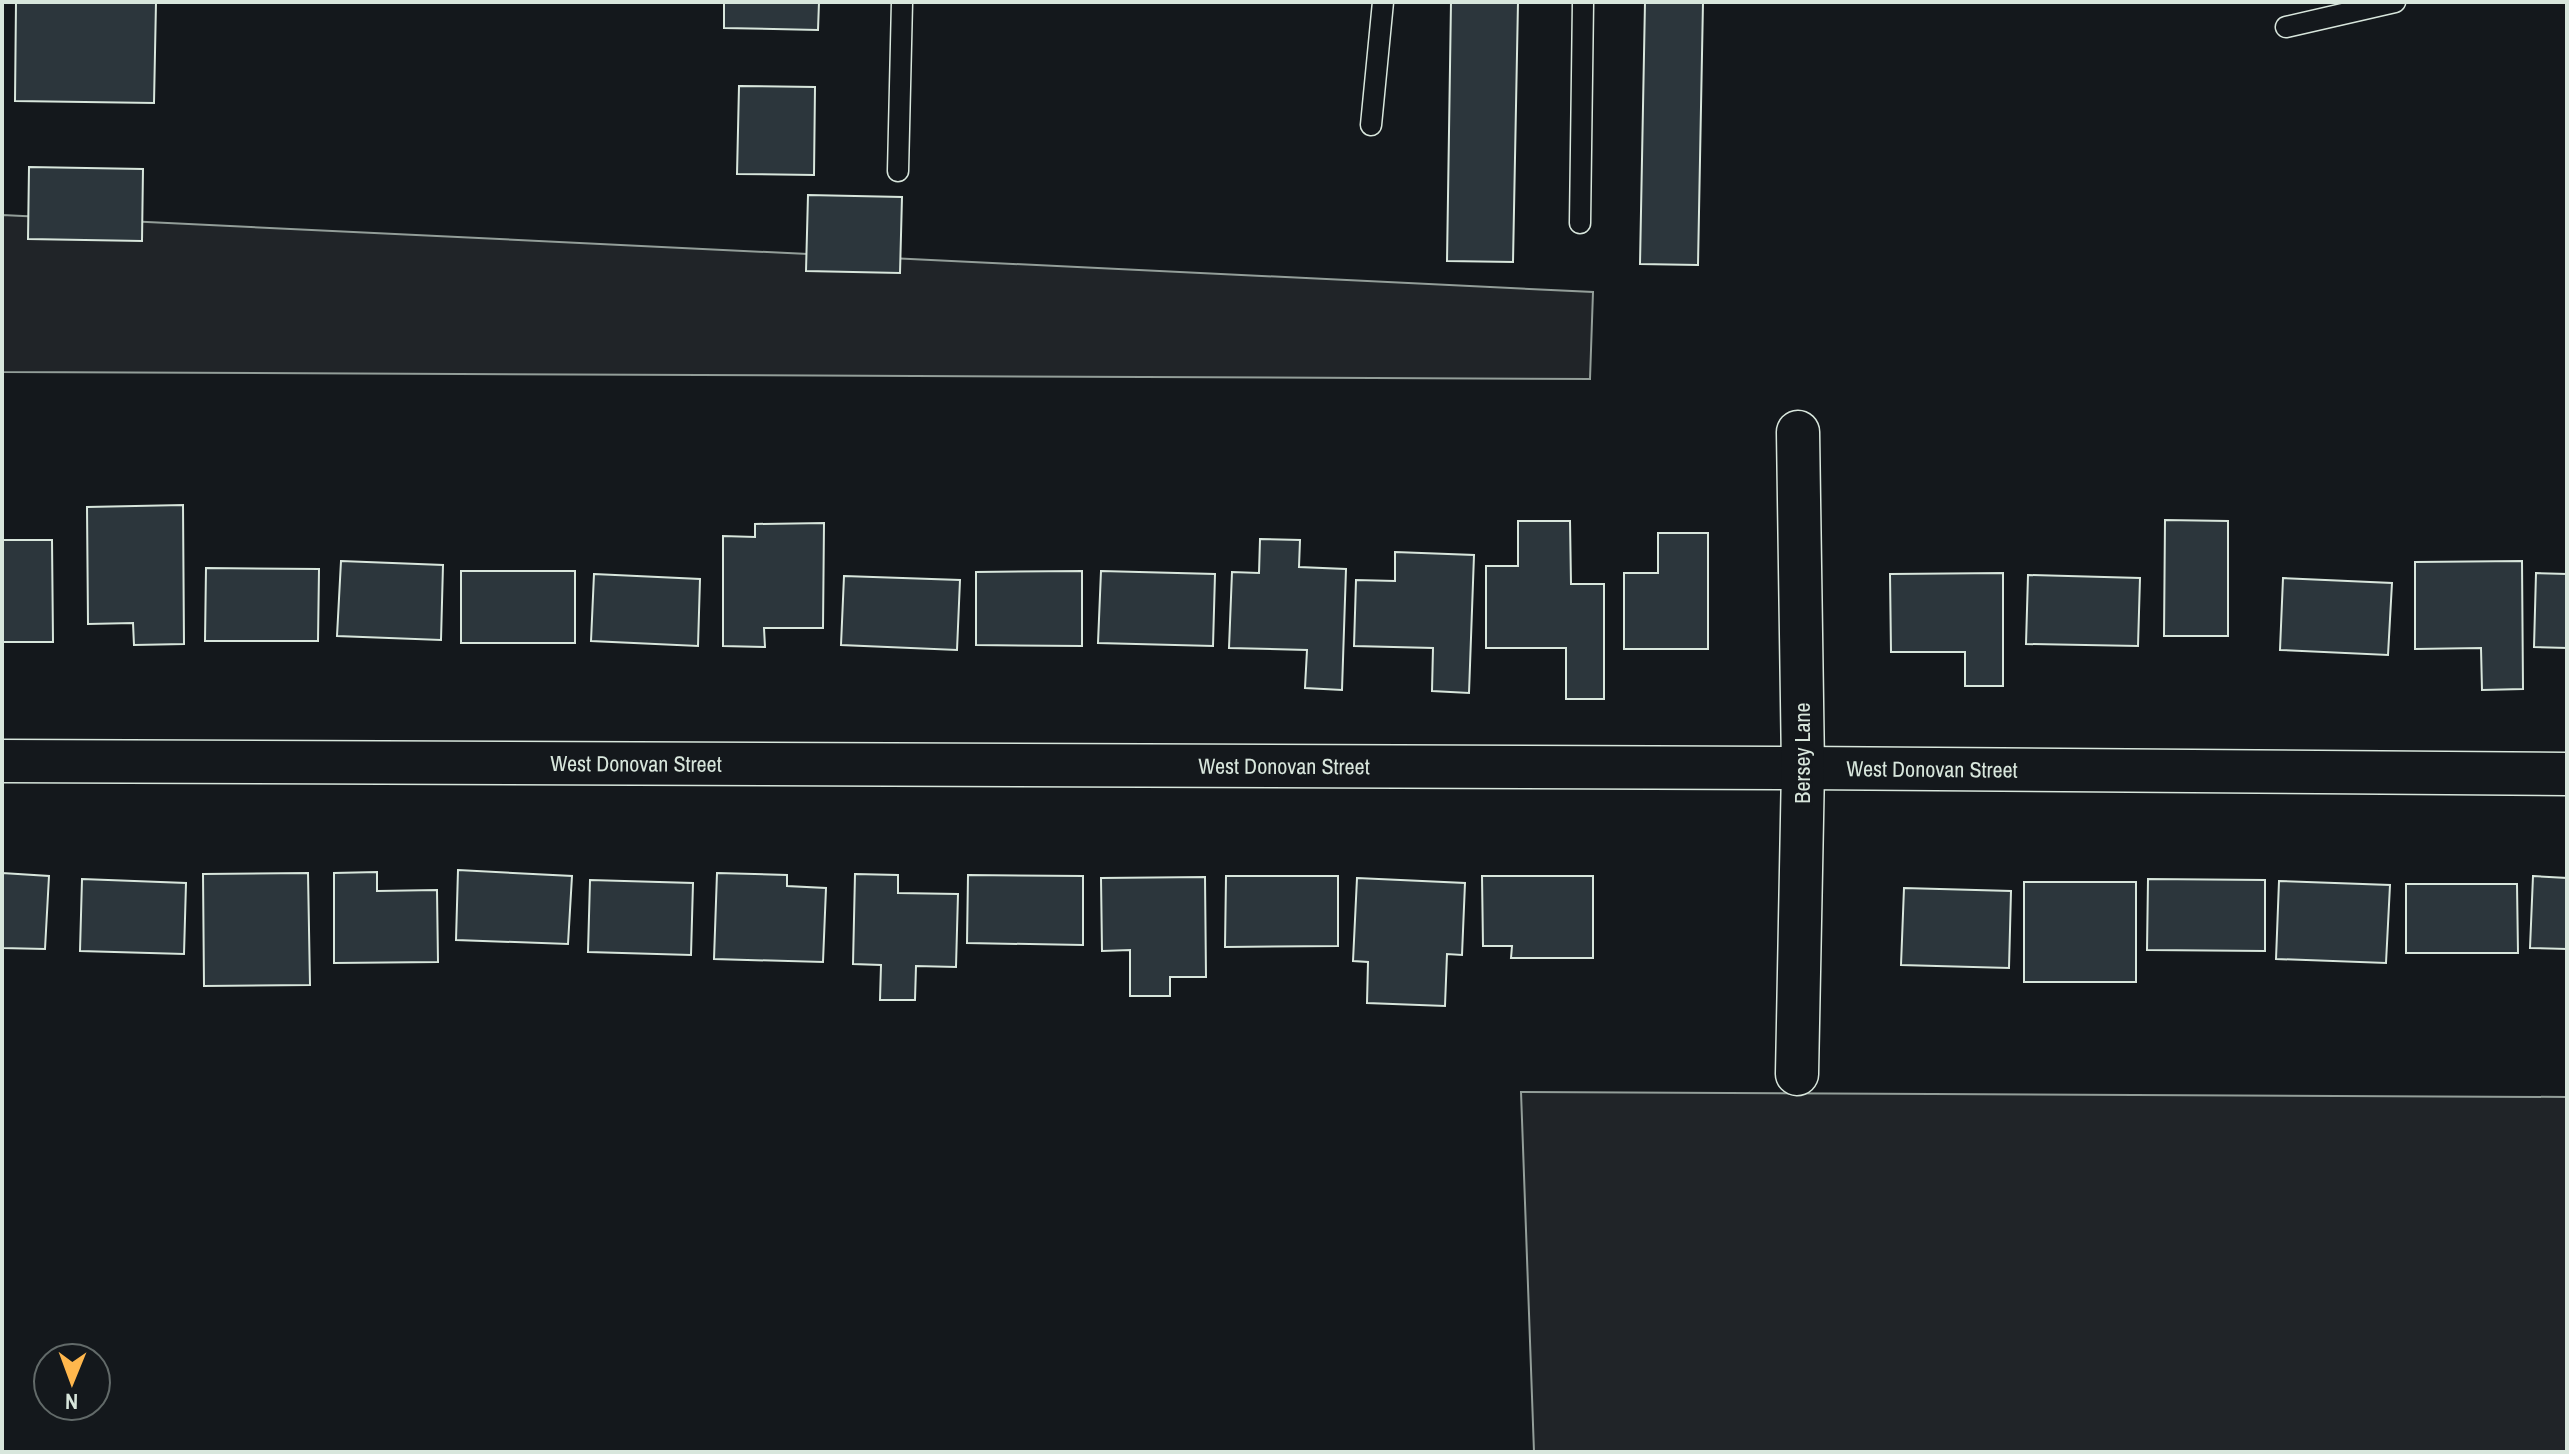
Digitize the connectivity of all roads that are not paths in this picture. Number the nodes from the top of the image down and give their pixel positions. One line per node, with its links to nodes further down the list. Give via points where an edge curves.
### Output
1 (902, 2): 7 (lane)
2 (1383, 2): 6 (lane)
3 (1583, 2): 8 (lane)
4 (2395, 2): 5 (lane)
5 (2286, 27)
6 (1371, 125)
7 (898, 171)
8 (1580, 223)
9 (1798, 432): 11 (street, Bersey Lane)
10 (2, 761): 11 (street, West Donovan Street)
11 (1803, 768): 12 (street, West Donovan Street); 13 (street, Bersey Lane)
12 (2567, 774)
13 (1797, 1074)

